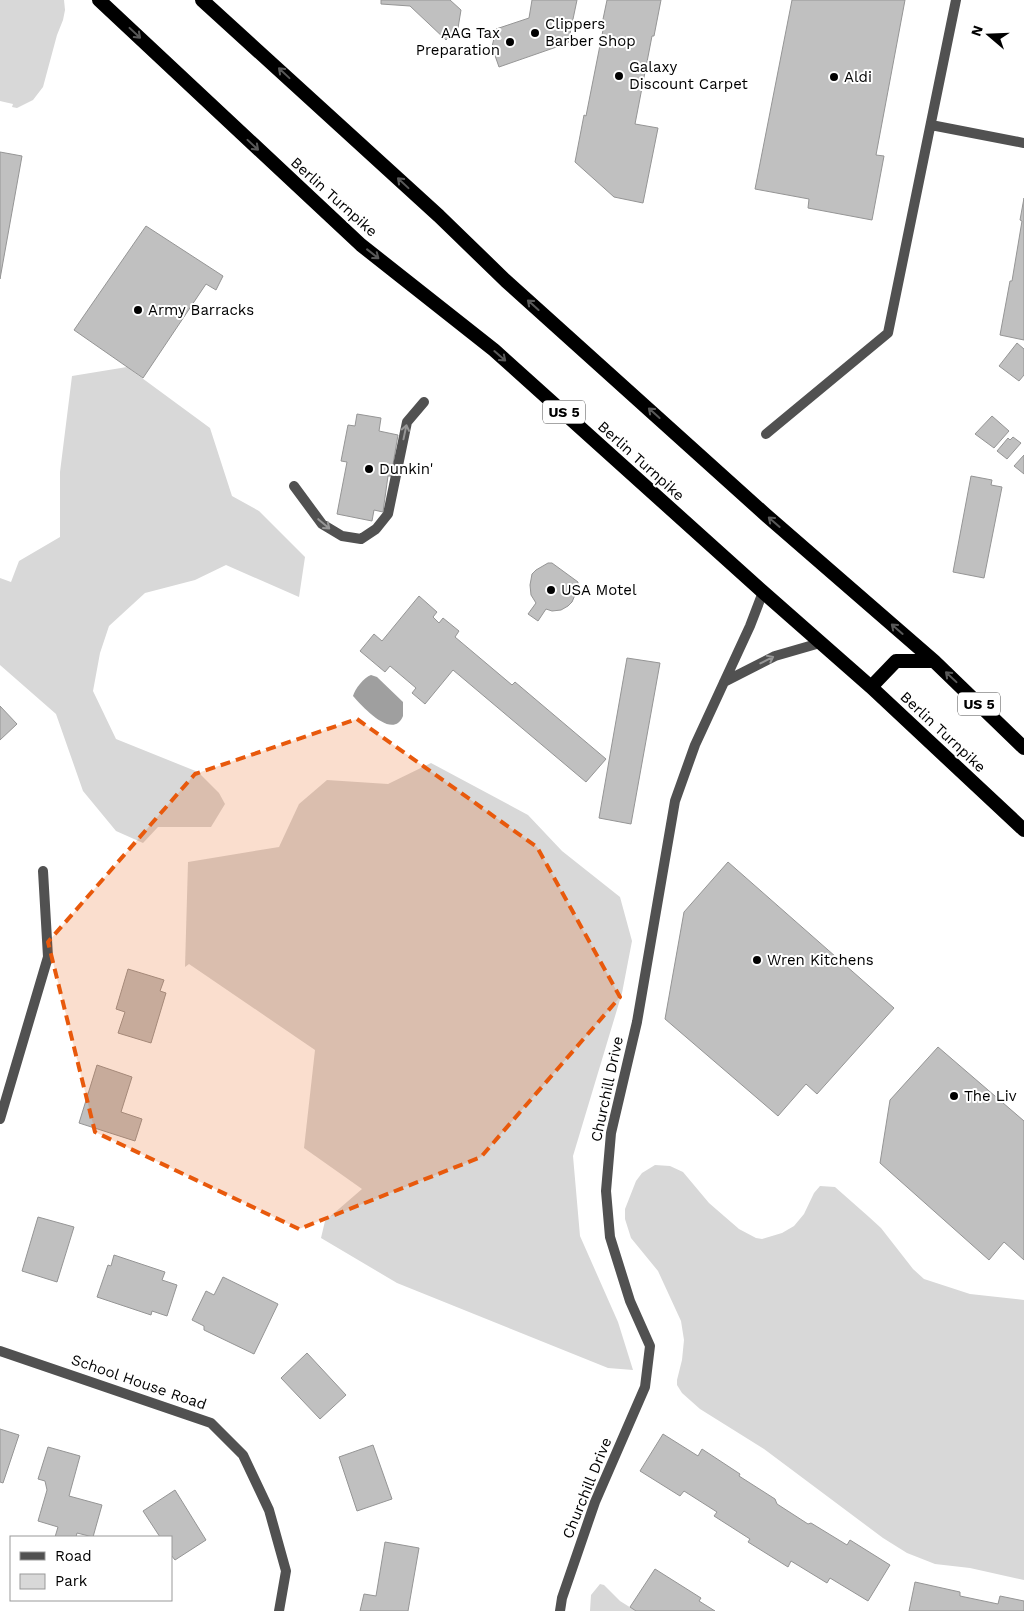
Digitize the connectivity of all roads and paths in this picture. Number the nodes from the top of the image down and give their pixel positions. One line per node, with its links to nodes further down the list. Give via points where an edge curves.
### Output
1 (99, 0): 9 (highway, Berlin Turnpike / US 5, one-way to 9, via 361,245 494,350)
2 (202, 0): 11 (highway, US 5, one-way to 2, via 506,281)
3 (956, 0): 4 (street)
4 (931, 125): 5 (street); 7 (street, via 888,333)
5 (1024, 143)
6 (424, 402): 8 (street, one-way to 6, via 322,524 342,536 362,539 388,514 407,422)
7 (766, 434)
8 (294, 486)
9 (762, 592): 10 (highway, Berlin Turnpike / US 5); 12 (street, Churchill Drive)
10 (820, 643): 12 (street, one-way to 10, via 775,656); 13 (highway, Berlin Turnpike / US 5)
11 (934, 661): 13 (highway, via 896,661); 14 (highway, US 5, one-way to 11)
12 (724, 682): 20 (street, Churchill Drive, via 695,745 675,801 636,1022 611,1133 606,1191 610,1237 630,1301 650,1346 645,1387 595,1502)
13 (871, 687): 15 (highway, Berlin Turnpike / US 5)
14 (1024, 748)
15 (1024, 830)
16 (43, 871): 17 (street, via 48,957)
17 (0, 1119)
18 (0, 1351): 19 (street, School House Road, via 211,1423 243,1455 268,1510 286,1571)
19 (279, 1611)
20 (560, 1611)

